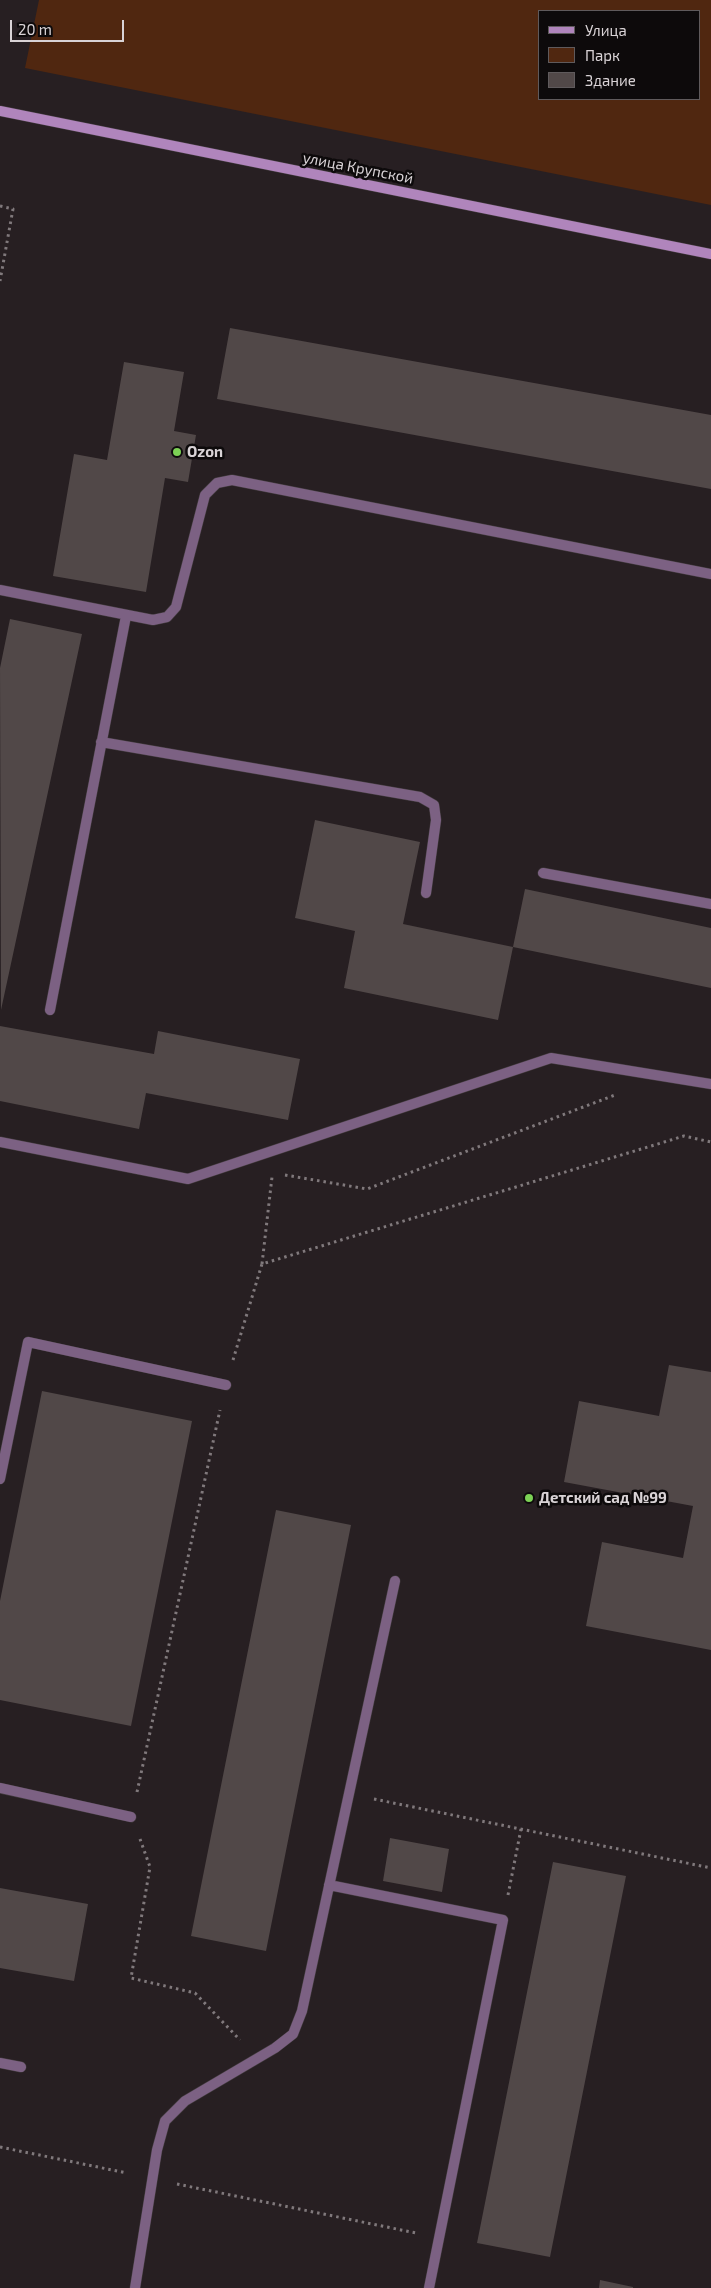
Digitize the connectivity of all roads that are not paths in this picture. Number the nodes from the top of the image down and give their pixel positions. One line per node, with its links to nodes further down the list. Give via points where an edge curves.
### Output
1 (0, 110): 2 (main road, улица Крупской)
2 (711, 254)
3 (711, 574): 5 (lane, via 232,480 217,483 205,495 176,607 167,617 153,620)
4 (0, 590): 5 (lane)
5 (126, 616): 6 (lane)
6 (101, 742): 8 (lane, via 420,797 434,805 436,820); 10 (lane)
7 (543, 872): 9 (lane)
8 (426, 893)
9 (711, 904)
10 (50, 1010)
11 (711, 1084): 12 (lane, via 551,1058 188,1179)
12 (0, 1142)
13 (226, 1385): 14 (lane, via 28,1342)
14 (0, 1479)
15 (395, 1581): 18 (lane)
16 (0, 1788): 17 (lane)
17 (131, 1816)
18 (329, 1885): 21 (lane, via 302,2011 293,2034 185,2101 165,2121 157,2150); 22 (lane, via 503,1920)
19 (0, 2063): 20 (lane)
20 (21, 2067)
21 (135, 2288)
22 (429, 2288)

